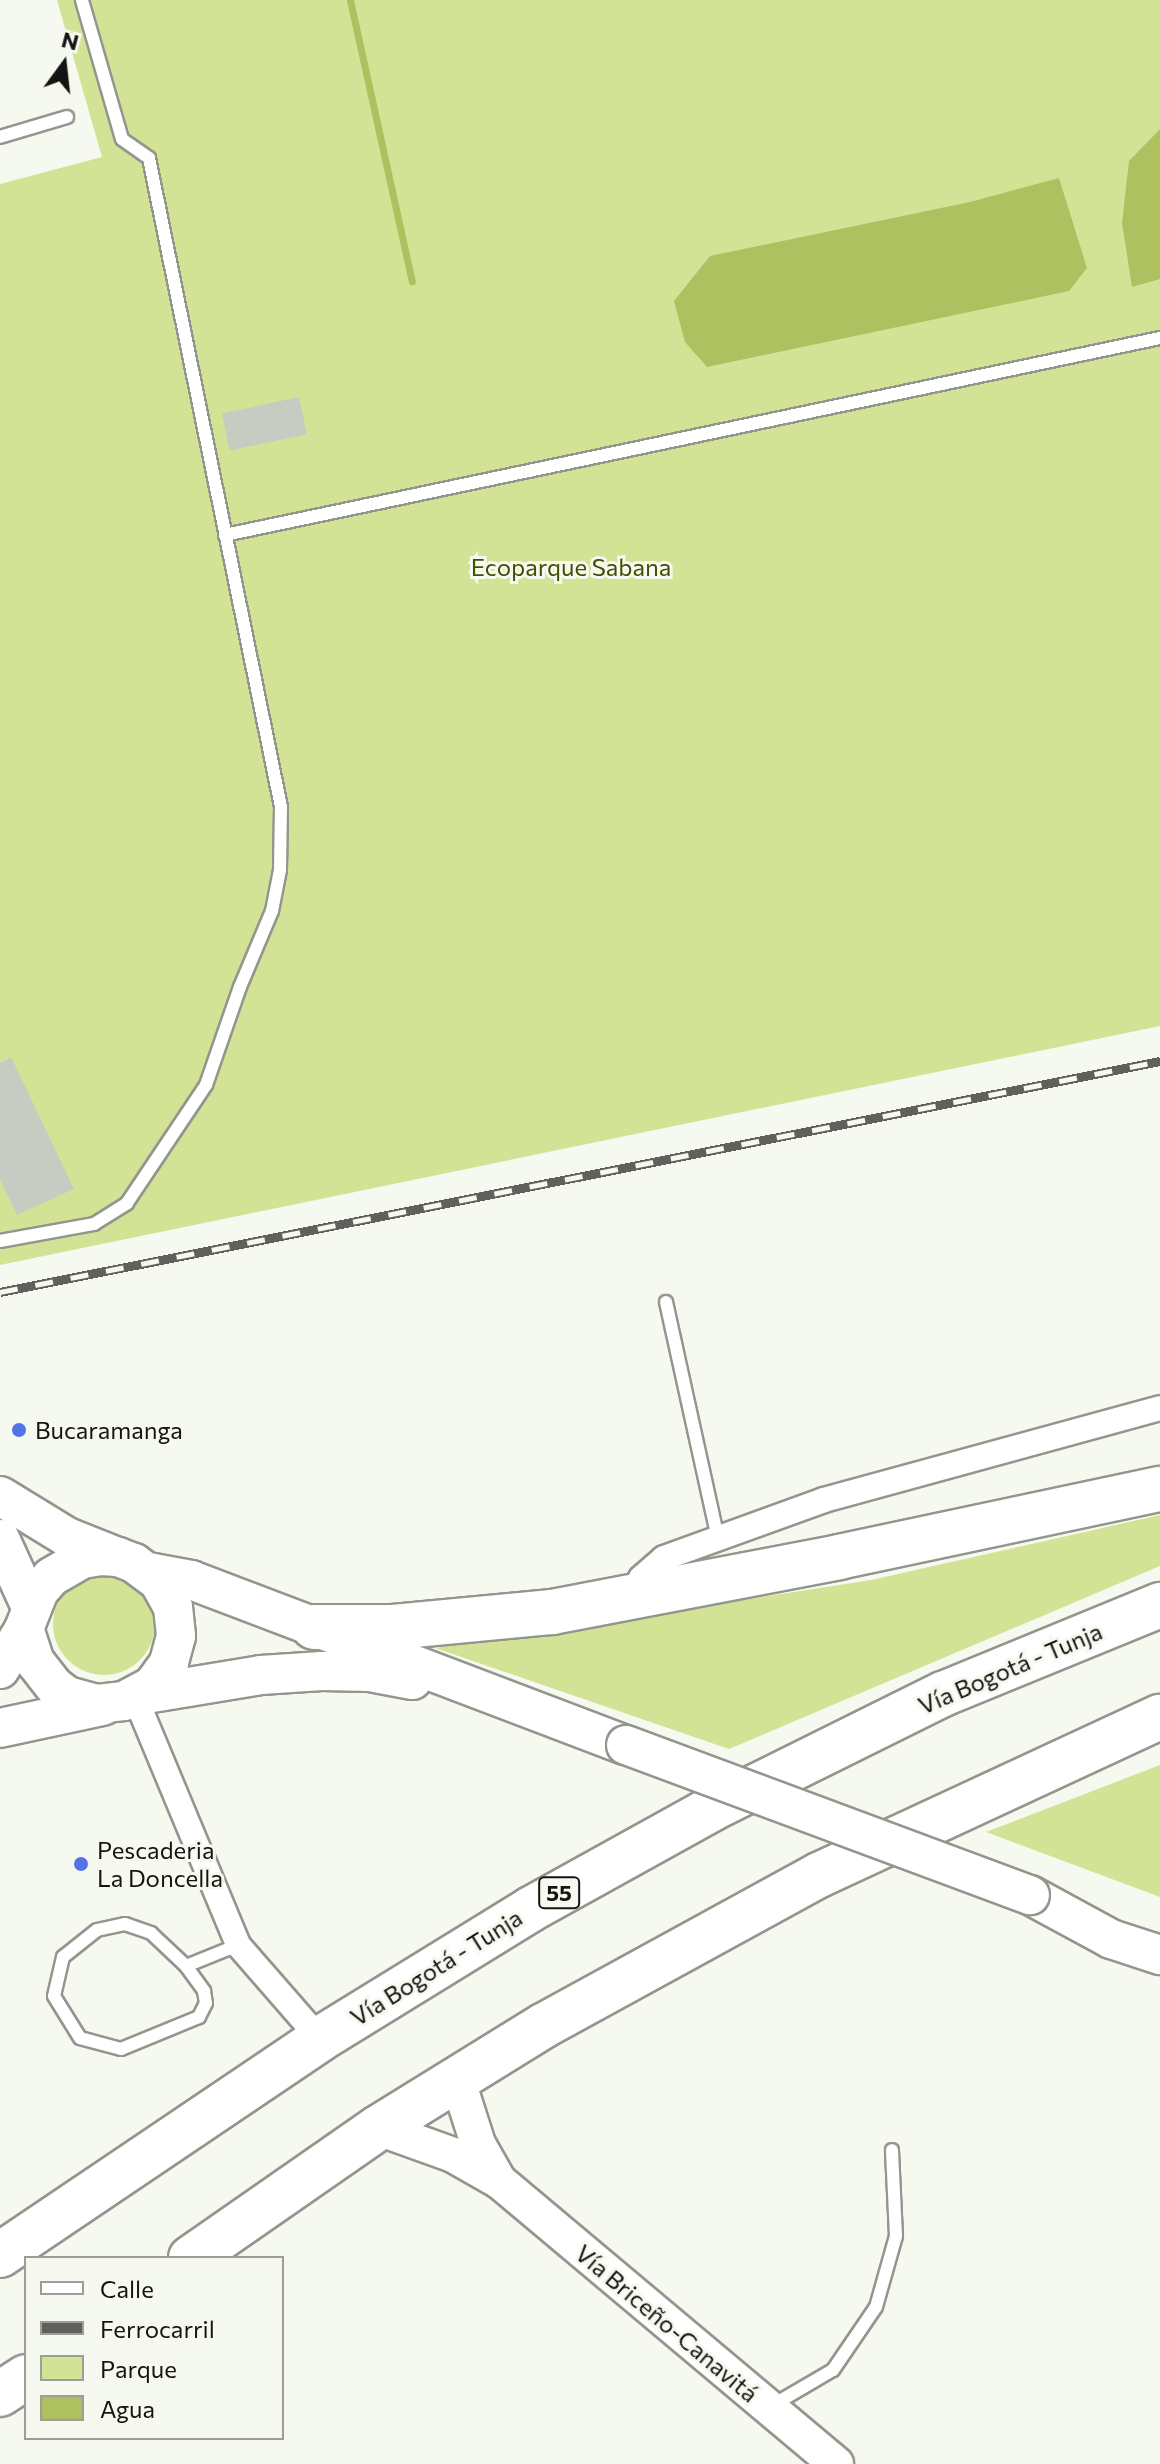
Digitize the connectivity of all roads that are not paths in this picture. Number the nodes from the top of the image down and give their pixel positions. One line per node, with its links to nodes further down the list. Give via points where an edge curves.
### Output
1 (82, 0): 5 (lane, via 122,139 149,158)
2 (67, 117): 3 (lane)
3 (0, 137)
4 (1160, 338): 5 (lane)
5 (225, 535): 6 (lane, via 281,807 280,870 272,911 206,1085 127,1203 94,1224)
6 (0, 1241)
7 (666, 1302): 12 (lane)
8 (1160, 1408): 12 (street, via 824,1500)
9 (1160, 1489): 14 (highway)
10 (0, 1496): 13 (main road, via 67,1537)
11 (0, 1539): 16 (main road)
12 (718, 1539): 14 (street, via 664,1558 641,1578)
13 (133, 1565): 16 (main road, via 82,1559 65,1566 51,1577); 17 (main road, via 191,1580); 19 (main road, via 167,1594 176,1636 162,1675)
14 (631, 1598): 17 (highway, via 473,1621)
15 (1160, 1605): 26 (highway, Vía Bogotá - Tunja / 55, via 943,1694 713,1808 531,1909)
16 (27, 1618): 18 (main road); 19 (main road, via 35,1662 54,1686 81,1701)
17 (314, 1627): 20 (main road)
18 (0, 1669)
19 (129, 1698): 20 (main road, via 261,1675 322,1671 428,1682 481,1703); 22 (main road); 23 (street)
20 (503, 1698): 24 (main road, bridge, via 1030,1895 1111,1939)
21 (1160, 1717): 27 (highway, via 819,1875)
22 (0, 1728)
23 (238, 1945): 25 (lane); 26 (street)
24 (1160, 1955)
25 (186, 1966): 25 (lane, via 151,1933 125,1924 97,1930 63,1957 54,1996 80,2038 121,2049 199,2017 206,2003 204,1991)
26 (320, 2039): 31 (highway, Vía Bogotá - Tunja / 55)
27 (457, 2078): 28 (highway); 30 (main road, via 478,2144)
28 (378, 2128): 30 (main road, via 453,2155); 32 (highway)
29 (892, 2150): 35 (lane, via 896,2236 876,2307 833,2370)
30 (499, 2181): 35 (main road, Vía Briceño-Canavitá)
31 (0, 2255)
32 (194, 2256)
33 (24, 2378): 34 (highway)
34 (0, 2394)
35 (767, 2408): 36 (main road, Vía Briceño-Canavitá)
36 (836, 2464)

